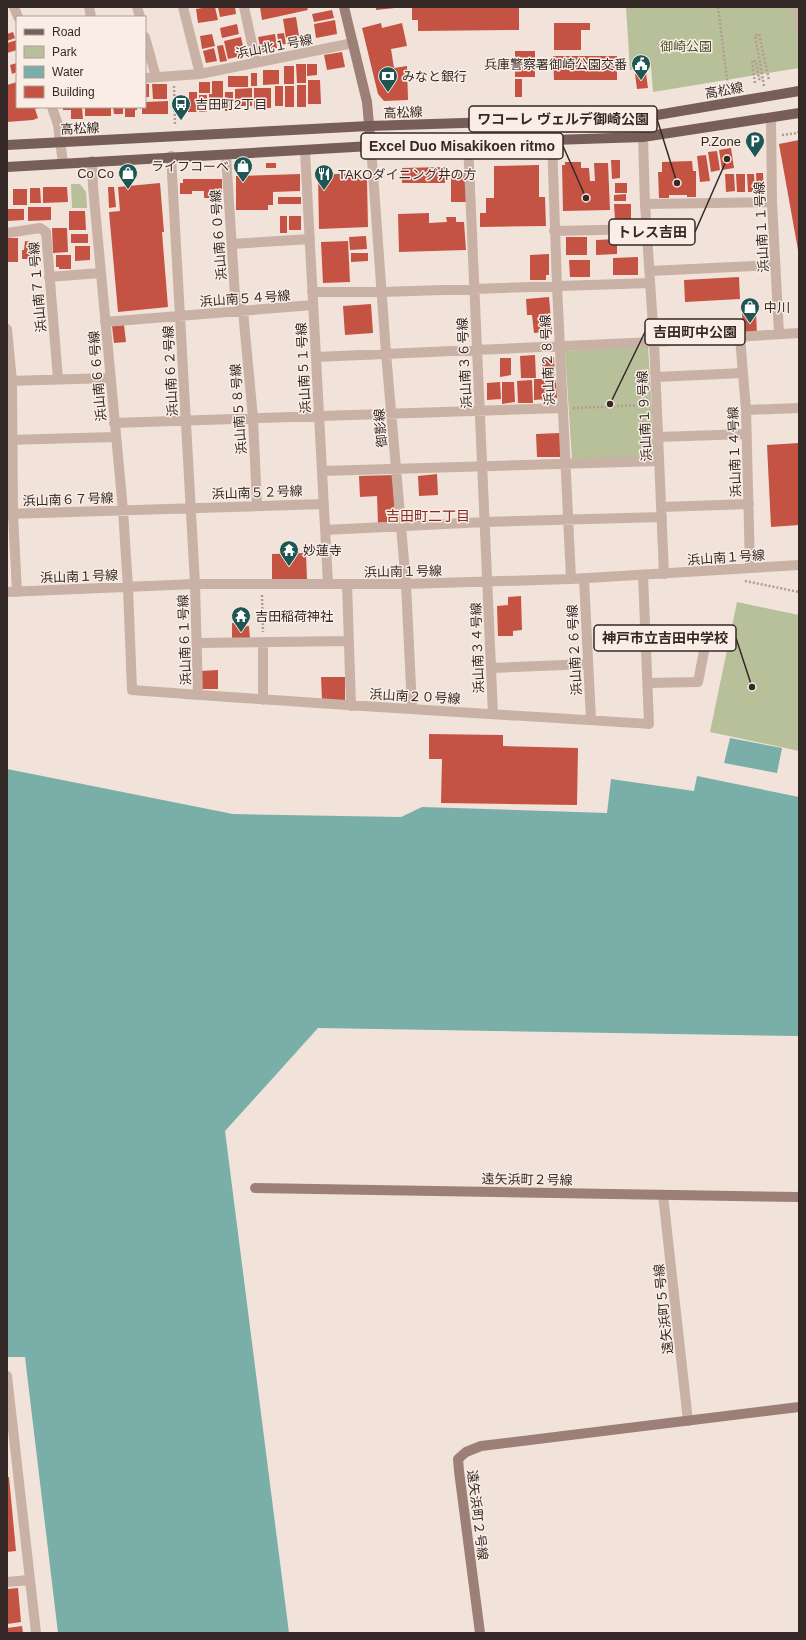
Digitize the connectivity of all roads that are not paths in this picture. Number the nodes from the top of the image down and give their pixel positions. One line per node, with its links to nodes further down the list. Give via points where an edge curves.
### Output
1 (183, 7): 9 (street)
2 (244, 7): 8 (street)
3 (344, 7): 7 (street)
4 (794, 7): 5 (lane)
5 (799, 31)
6 (146, 41): 10 (street)
7 (353, 43): 8 (street, 浜山北１号線); 16 (street, via 367,102)
8 (256, 62): 9 (street, 浜山北１号線)
9 (200, 74): 10 (street, 浜山北１号線)
10 (156, 77): 11 (street, 浜山北１号線)
11 (146, 78)
12 (799, 91): 16 (main road, 高松線, via 645,117)
13 (52, 108): 19 (street)
14 (799, 113): 15 (main road)
15 (771, 118): 17 (main road); 29 (street, 浜山南１１号線)
16 (369, 126): 19 (main road, 高松線); 22 (street)
17 (644, 137): 18 (main road); 30 (street, 浜山南１９号線)
18 (552, 140): 20 (main road); 32 (street, 浜山南２８号線)
19 (60, 142): 21 (main road, 高松線); 27 (street)
20 (468, 143): 22 (main road); 42 (street, 浜山南３６号線)
21 (7, 145)
22 (371, 146): 23 (main road); 44 (street, 御影線)
23 (305, 151): 24 (main road); 34 (street, 浜山南５１号線)
24 (226, 155): 25 (main road); 35 (street, 浜山南６０号線)
25 (171, 156): 26 (main road); 47 (street, 浜山南６２号線)
26 (92, 161): 27 (main road); 38 (street, 浜山南６６号線)
27 (63, 163): 28 (main road)
28 (7, 167)
29 (772, 202): 30 (street); 36 (street, 浜山南１１号線)
30 (645, 204): 31 (street, 浜山南１９号線)
31 (647, 229): 32 (street); 37 (street, 浜山南１９号線)
32 (554, 231): 41 (street, 浜山南２８号線)
33 (7, 233): 39 (street, 浜山南７１号線, via 40,228 46,232)
34 (310, 239): 35 (street); 43 (street, 浜山南５１号線)
35 (232, 244): 46 (street, 浜山南６０号線, via 235,296)
36 (775, 265): 37 (street); 51 (street, 浜山南１１号線)
37 (650, 271): 40 (street, 浜山南１９号線)
38 (100, 273): 39 (street); 48 (street, 浜山南６６号線)
39 (49, 277): 61 (street, 浜山南７１号線)
40 (650, 283): 41 (street); 53 (street, 浜山南１９号線)
41 (557, 286): 42 (street); 54 (street, 浜山南２８号線)
42 (474, 289): 44 (street); 55 (street, 浜山南３６号線)
43 (312, 292): 44 (street); 45 (street, 浜山南５１号線)
44 (382, 292): 56 (street, 御影線)
45 (313, 305): 46 (street, 浜山南５４号線); 57 (street, 浜山南５１号線)
46 (243, 311): 47 (street, 浜山南５４号線); 69 (street, 浜山南５８号線)
47 (180, 316): 48 (street, 浜山南５４号線); 70 (street, 浜山南６２号線)
48 (105, 322): 60 (street, 浜山南６６号線)
49 (7, 329): 62 (street)
50 (799, 333): 51 (street)
51 (779, 334): 52 (street)
52 (740, 337): 53 (street); 58 (street, 浜山南１４号線)
53 (654, 342): 54 (street); 59 (street, 浜山南１９号線)
54 (559, 345): 55 (street); 63 (street, 浜山南２８号線)
55 (477, 349): 56 (street); 66 (street, 浜山南３６号線)
56 (386, 353): 57 (street); 67 (street, 御影線)
57 (316, 357): 68 (street, 浜山南５１号線)
58 (743, 373): 59 (street); 65 (street, 浜山南１４号線)
59 (656, 377): 74 (street, 浜山南１９号線)
60 (110, 378): 61 (street); 71 (street, 浜山南６６号線)
61 (58, 379): 62 (street)
62 (10, 381): 75 (street)
63 (562, 408): 66 (street); 77 (street, 浜山南２８号線)
64 (799, 408): 65 (street)
65 (746, 410): 72 (street, 浜山南１４号線)
66 (480, 411): 67 (street); 78 (street, 浜山南３６号線)
67 (392, 413): 68 (street); 79 (street, 御影線)
68 (319, 416): 69 (street); 80 (street, 浜山南５１号線)
69 (253, 418): 70 (street); 83 (street, 浜山南５８号線)
70 (186, 420): 71 (street); 84 (street, 浜山南６２号線)
71 (114, 422): 73 (street, 浜山南６６号線)
72 (747, 434): 74 (street); 82 (street, 浜山南１４号線)
73 (115, 437): 75 (street); 85 (street, 浜山南６６号線)
74 (658, 437): 76 (street, 浜山南１９号線)
75 (10, 440): 87 (street)
76 (660, 461): 77 (street); 86 (street, 浜山南１９号線)
77 (565, 464): 78 (street); 88 (street, 浜山南２８号線)
78 (482, 466): 79 (street); 89 (street, 浜山南３６号線)
79 (397, 469): 80 (street); 90 (street, 御影線)
80 (322, 471): 81 (street, 浜山南５１号線)
81 (324, 504): 83 (street, 浜山南５２号線); 91 (street, 浜山南５１号線)
82 (749, 504): 86 (street); 93 (street, 浜山南１４号線)
83 (257, 506): 84 (street, 浜山南５２号線)
84 (190, 507): 85 (street, 浜山南５２号線); 99 (street, 浜山南６２号線)
85 (123, 510): 87 (street, 浜山南６７号線); 103 (street, 浜山南６６号線)
86 (662, 512): 88 (street); 94 (street, 浜山南１９号線)
87 (10, 514): 104 (street)
88 (568, 520): 89 (street); 96 (street, 浜山南２８号線)
89 (485, 522): 90 (street); 98 (street, 浜山南３６号線)
90 (401, 527): 91 (street); 102 (street, 御影線)
91 (325, 530): 100 (street, 浜山南５１号線)
92 (799, 565): 93 (street, 浜山南１号線)
93 (750, 568): 94 (street, 浜山南１号線)
94 (664, 574): 95 (street, 浜山南１号線)
95 (643, 575): 97 (street, 浜山南１号線); 105 (street, 浜山南２０号線)
96 (571, 579): 97 (street, 浜山南１号線); 98 (street, 浜山南１号線)
97 (584, 579): 109 (street, 浜山南２６号線)
98 (487, 582): 102 (street, 浜山南１号線); 110 (street, 浜山南３４号線)
99 (195, 584): 100 (street, 浜山南１号線); 103 (street, 浜山南１号線); 108 (street, 浜山南６１号線)
100 (328, 584): 101 (street, 浜山南１号線)
101 (346, 584): 102 (street, 浜山南１号線); 106 (street)
102 (406, 584): 115 (street, 御影線)
103 (128, 588): 104 (street, 浜山南１号線); 112 (street, 浜山南２０号線, via 132,690)
104 (12, 592)
105 (646, 633): 111 (street, 浜山南２０号線); 111 (street, via 708,631 698,682)
106 (348, 641): 107 (street); 114 (street)
107 (263, 642): 108 (street); 113 (street)
108 (197, 643): 112 (street, 浜山南６１号線)
109 (588, 664): 110 (street); 117 (street, 浜山南２６号線)
110 (491, 668): 116 (street, 浜山南３４号線)
111 (648, 683): 117 (street, 浜山南２０号線, via 649,724)
112 (198, 695): 113 (street, 浜山南２０号線)
113 (263, 700): 114 (street, 浜山南２０号線)
114 (351, 706): 115 (street, 浜山南２０号線)
115 (412, 708): 116 (street, 浜山南２０号線)
116 (493, 714): 117 (street, 浜山南２０号線)
117 (590, 720)
118 (255, 1188): 119 (street, 遠矢浜町２号線)
119 (663, 1195): 120 (street, 遠矢浜町２号線); 123 (street, 遠矢浜町５号線)
120 (799, 1197)
121 (7, 1376): 124 (street)
122 (799, 1407): 123 (street, 遠矢浜町２号線)
123 (688, 1421): 127 (street, 遠矢浜町２号線, via 481,1446 466,1452 458,1459)
124 (29, 1580): 125 (street); 126 (street)
125 (7, 1582)
126 (36, 1633)
127 (480, 1633)

